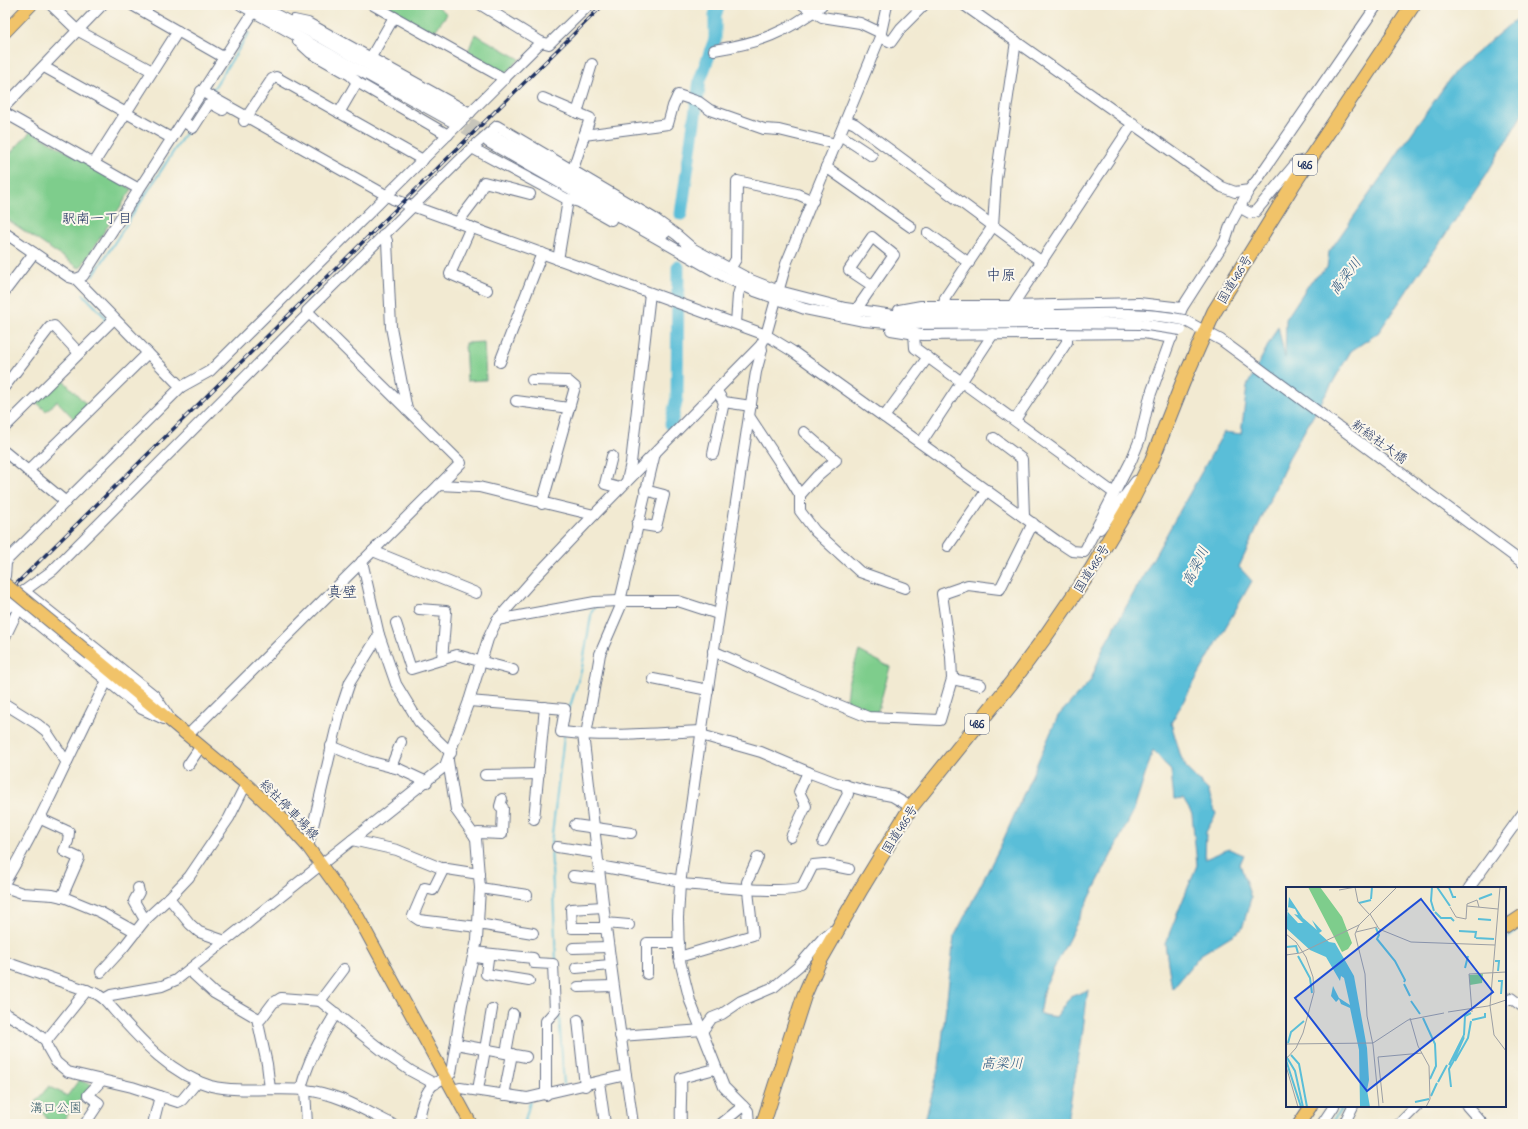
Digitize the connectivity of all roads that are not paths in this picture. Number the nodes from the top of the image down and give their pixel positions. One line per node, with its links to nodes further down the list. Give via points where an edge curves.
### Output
1 (31, 5): 22 (main road)
2 (51, 5): 20 (street)
3 (102, 5): 20 (street)
4 (132, 5): 21 (street)
5 (241, 5): 16 (street)
6 (373, 5): 18 (street)
7 (481, 5): 26 (street)
8 (589, 5): 26 (street, via 549,44)
9 (803, 5): 17 (street)
10 (822, 5): 17 (street)
11 (887, 5): 24 (street)
12 (924, 5): 24 (street, via 900,28 891,42)
13 (964, 5): 25 (street)
14 (1377, 5): 60 (street)
15 (1413, 5): 54 (highway, 国道486号 / 486)
16 (256, 7): 19 (street); 23 (street); 28 (street)
17 (814, 12): 24 (street, via 822,16 860,23); 27 (street, via 779,34 746,45)
18 (394, 17): 29 (street); 33 (street)
19 (284, 18): 23 (street, via 454,118); 29 (street, via 308,23)
20 (77, 30): 31 (street); 32 (street)
21 (178, 31): 28 (street); 32 (street)
22 (5, 32)
23 (289, 32): 34 (street, via 311,53 350,74)
24 (880, 35): 44 (street)
25 (1016, 41): 45 (street); 68 (street, via 996,179)
26 (541, 42): 33 (street)
27 (714, 50)
28 (224, 57): 35 (street)
29 (371, 57): 42 (street)
30 (592, 64): 39 (street)
31 (44, 67): 37 (street); 38 (street)
32 (152, 71): 38 (street)
33 (504, 79): 42 (street)
34 (357, 82): 41 (street); 47 (street)
35 (202, 91): 43 (street); 46 (street)
36 (543, 98): 39 (street)
37 (5, 106)
38 (126, 112): 49 (street); 56 (street)
39 (577, 112): 48 (street, via 590,118)
40 (5, 113): 56 (street)
41 (339, 113): 43 (street, via 276,77 272,79); 55 (street)
42 (470, 113): 47 (street)
43 (247, 117): 46 (street, via 244,122 212,104 208,105 193,128); 62 (street)
44 (846, 120): 51 (street); 68 (street, via 855,124)
45 (1133, 123): 60 (street, via 1222,187 1235,192); 78 (street)
46 (188, 124): 49 (street)
47 (448, 135): 55 (street)
48 (584, 135): 51 (street, via 668,124 678,95 696,101 710,110 764,129); 58 (street)
49 (171, 138): 59 (street)
50 (491, 139): 74 (street)
51 (838, 139): 53 (street); 57 (street)
52 (472, 148): 58 (street, via 497,126); 63 (street); 65 (street)
53 (872, 156)
54 (1309, 159): 66 (street, via 1297,162 1255,212); 98 (highway, 国道486号 / 486)
55 (423, 160): 62 (street)
56 (94, 163): 59 (street)
57 (826, 167): 64 (street); 70 (street)
58 (573, 170): 74 (street, via 677,234)
59 (139, 189): 81 (street, via 83,276)
60 (1249, 190): 66 (street)
61 (530, 194): 67 (street, via 484,182 477,197)
62 (387, 196): 65 (street); 112 (street, via 210,370)
63 (568, 200): 74 (street, via 580,202 655,245); 77 (street)
64 (813, 201): 80 (street, via 796,194 737,181 736,258); 87 (street, via 786,264)
65 (413, 206): 67 (street); 73 (street)
66 (1239, 207): 90 (street, via 1230,223 1225,241)
67 (458, 222): 69 (street)
68 (993, 226): 78 (street); 79 (street)
69 (471, 227): 76 (street); 84 (street, via 450,274)
70 (912, 227)
71 (5, 233): 75 (street)
72 (928, 233): 79 (street)
73 (384, 234): 93 (street, via 307,311); 117 (street, via 387,241 393,340)
74 (689, 252): 80 (street); 82 (street)
75 (34, 253): 81 (street, via 69,278); 85 (street)
76 (542, 254): 77 (street); 108 (street)
77 (558, 260): 86 (street)
78 (1042, 262): 89 (street)
79 (969, 263): 88 (street, via 945,298)
80 (730, 270): 87 (street)
81 (76, 279): 95 (street)
82 (741, 285): 87 (street); 97 (street)
83 (873, 286): 83 (street, via 849,270 872,237 894,254); 91 (street)
84 (487, 290)
85 (5, 291)
86 (650, 293): 97 (street); 131 (street, via 631,463)
87 (778, 295): 91 (street); 94 (street, via 805,309); 102 (street)
88 (944, 306): 89 (street); 92 (street)
89 (1012, 306): 90 (street, via 1138,303)
90 (1182, 308): 103 (street)
91 (856, 310): 92 (street)
92 (870, 312): 96 (street, via 893,315)
93 (309, 313): 117 (street); 152 (street, via 53,570)
94 (845, 318): 96 (street, via 900,324); 99 (street, via 866,327)
95 (114, 319): 105 (street); 106 (street)
96 (1055, 319): 98 (street, bridge, via 1182,325)
97 (736, 323): 102 (street)
98 (1205, 330): 129 (highway, 国道486号 / 486); 147 (street, 新総社大橋)
99 (914, 333): 101 (street); 107 (street, via 915,348)
100 (1066, 333): 101 (street); 103 (street, via 1144,333); 120 (street, via 1067,342)
101 (993, 334): 110 (street)
102 (766, 335): 104 (street); 119 (street)
103 (1172, 338): 135 (street, via 1150,396 1140,439)
104 (761, 345): 113 (street); 118 (street)
105 (79, 353): 111 (street, via 54,326 50,327); 121 (street)
106 (148, 353): 112 (street); 130 (street)
107 (928, 357): 110 (street); 119 (street)
108 (500, 362)
109 (532, 380): 116 (street, via 571,382 575,387)
110 (962, 382): 120 (street); 124 (street)
111 (5, 386)
112 (182, 387): 137 (street)
113 (716, 390): 115 (street); 126 (street)
114 (516, 401): 116 (street)
115 (724, 402): 118 (street); 127 (street)
116 (569, 408): 138 (street)
117 (407, 410): 132 (street, via 461,463)
118 (750, 411): 136 (street); 157 (street)
119 (884, 417): 124 (street)
120 (1015, 420): 135 (street)
121 (5, 427)
122 (804, 432): 136 (street, via 836,460)
123 (994, 438): 140 (street, via 1022,459)
124 (921, 443): 134 (street)
125 (5, 452): 130 (street)
126 (655, 452): 131 (street); 133 (street)
127 (714, 454)
128 (612, 456): 131 (street, via 605,484)
129 (1152, 460): 145 (street); 192 (highway, 国道486号 / 486, via 1091,570 1045,637)
130 (28, 471): 137 (street)
131 (624, 484): 139 (street)
132 (439, 485): 138 (street, via 479,487); 144 (street)
133 (645, 490): 142 (street); 142 (street, via 664,495 656,527)
134 (987, 490): 140 (street); 143 (street)
135 (1114, 493): 145 (street)
136 (800, 495): 151 (street, via 800,511 810,525 851,565 866,575)
137 (66, 502): 148 (street, via 8,559)
138 (542, 504): 139 (street)
139 (594, 515): 158 (street)
140 (1024, 516): 141 (street)
141 (1034, 523): 145 (street, via 1072,551); 167 (street, via 1000,589 968,585 942,594)
142 (637, 524): 154 (street)
143 (948, 546)
144 (373, 551): 146 (street); 153 (street)
145 (1084, 552)
146 (362, 561): 160 (street); 176 (street)
147 (1523, 563)
148 (5, 571): 149 (street)
149 (5, 576)
150 (5, 584): 174 (main road, 総社停車場線, bridge)
151 (905, 588)
152 (24, 590): 155 (street); 174 (street, via 155,696)
153 (476, 593)
154 (621, 601): 157 (street, via 678,601); 158 (street, via 595,602); 177 (street, via 600,654)
155 (12, 607): 161 (street); 168 (street)
156 (419, 609): 163 (street, via 446,611)
157 (718, 614): 162 (street)
158 (497, 620): 164 (street)
159 (396, 623): 163 (street, via 411,669)
160 (379, 635): 180 (street, via 350,682); 181 (street, via 396,684 410,708)
161 (5, 637)
162 (713, 651): 167 (street, via 868,717 940,720); 170 (street)
163 (442, 660): 164 (street, via 457,656)
164 (481, 663): 165 (street); 171 (street)
165 (513, 670)
166 (653, 679): 170 (street)
167 (952, 679): 169 (street)
168 (107, 681): 174 (street, via 142,709); 182 (street)
169 (981, 685)
170 (708, 690): 175 (street)
171 (469, 701): 173 (street); 181 (street)
172 (5, 704): 182 (street, via 46,731)
173 (545, 707): 177 (street, via 565,709 561,732); 186 (street)
174 (173, 723): 176 (main road, 総社停車場線)
175 (701, 733): 177 (street); 185 (street, via 762,752); 215 (street)
176 (188, 735): 179 (main road, 総社停車場線)
177 (585, 735): 197 (street)
178 (401, 742): 184 (street)
179 (201, 746): 183 (street); 189 (main road, 総社停車場線)
180 (331, 746): 184 (street); 203 (street)
181 (450, 757): 188 (street); 199 (street, via 456,810)
182 (67, 763): 194 (street)
183 (188, 765)
184 (391, 766): 188 (street)
185 (808, 772): 190 (street); 200 (street, via 799,792 806,806)
186 (539, 774): 187 (street); 195 (street)
187 (485, 775)
188 (427, 782): 201 (street)
189 (246, 784): 203 (main road, 総社停車場線); 223 (street, via 229,818 189,877)
190 (846, 785): 192 (street, via 892,796); 202 (street, via 848,794)
191 (502, 799): 199 (street, via 502,834 478,833)
192 (911, 807): 231 (highway, 国道486号 / 486)
193 (1523, 813): 217 (street)
194 (41, 819): 214 (street); 222 (street, via 69,832 64,851 79,858)
195 (534, 819)
196 (575, 825): 197 (street)
197 (594, 828): 198 (street); 205 (street)
198 (631, 833)
199 (475, 837): 211 (street)
200 (791, 837)
201 (352, 840): 207 (street); 209 (street, via 397,850)
202 (822, 841)
203 (308, 847): 207 (main road, 総社停車場線)
204 (557, 847): 205 (street)
205 (597, 853): 208 (street)
206 (758, 857): 220 (street, via 747,882)
207 (321, 864): 234 (street); 272 (main road, 総社停車場線, via 356,915)
208 (599, 866): 213 (street); 215 (street)
209 (444, 868): 211 (street); 227 (street, via 433,890 425,888 414,916 418,920)
210 (849, 869): 220 (street, via 824,864 813,865 800,888)
211 (480, 874): 219 (street)
212 (573, 876): 213 (street)
213 (600, 878): 224 (street)
214 (5, 882)
215 (681, 882): 220 (street); 235 (street)
216 (5, 887): 222 (street, via 22,893 53,894)
217 (1470, 887)
218 (138, 888): 226 (street, via 139,892 134,901)
219 (480, 888): 221 (street); 227 (street)
220 (747, 888): 239 (street, via 753,934)
221 (527, 896)
222 (62, 897): 232 (street, via 100,912)
223 (169, 898): 226 (street); 234 (street, via 199,932)
224 (604, 907): 229 (street); 229 (street, via 571,909 572,928)
225 (1523, 915): 230 (main road)
226 (145, 920): 232 (street)
227 (478, 925): 233 (street); 238 (street)
228 (629, 925): 229 (street)
229 (606, 926): 236 (street)
230 (1506, 926)
231 (838, 929): 261 (street, via 823,938 799,966 774,987 741,1001 712,1018); 300 (highway, 国道486号 / 486, via 804,996)
232 (136, 932): 245 (street)
233 (533, 933)
234 (225, 941): 244 (street)
235 (679, 943): 239 (street); 246 (street, via 647,943)
236 (608, 947): 237 (street); 241 (street)
237 (573, 948)
238 (473, 954): 247 (street, via 488,959 486,974); 264 (street); 280 (street, via 533,958 534,964 553,964 555,1011 546,1021)
239 (679, 957): 261 (street, via 690,1001)
240 (5, 962): 250 (street)
241 (610, 965): 242 (street); 248 (street)
242 (576, 968)
243 (344, 969): 253 (street)
244 (189, 970): 251 (street, via 162,986 111,995); 259 (street, via 214,992)
245 (101, 972)
246 (647, 974)
247 (529, 981)
248 (613, 986): 249 (street); 262 (street)
249 (578, 987)
250 (87, 990): 251 (street); 263 (street)
251 (104, 999): 271 (street, via 149,1048 169,1064)
252 (1506, 1000): 254 (street, via 1511,998)
253 (320, 1001): 257 (street); 259 (street, via 281,998 273,1003 261,1019)
254 (1523, 1007)
255 (492, 1009): 265 (street)
256 (5, 1013): 263 (street, via 32,1029)
257 (336, 1013): 272 (street, via 405,1067); 276 (street, via 304,1074)
258 (513, 1014): 266 (street)
259 (257, 1018): 275 (street)
260 (578, 1020): 274 (street)
261 (702, 1030): 262 (street); 268 (street)
262 (620, 1036): 269 (street)
263 (46, 1041): 270 (street, via 56,1062 68,1072)
264 (456, 1044): 265 (street); 272 (street, via 451,1073)
265 (485, 1049): 266 (street); 278 (street)
266 (509, 1054): 267 (street); 279 (street)
267 (526, 1057)
268 (715, 1069): 282 (street, via 724,1088); 297 (street, via 681,1078)
269 (626, 1075): 273 (street); 296 (street)
270 (102, 1080): 281 (street); 289 (street, via 88,1094 99,1103)
271 (198, 1080): 275 (street, via 222,1088); 281 (street, via 178,1102)
272 (441, 1081): 277 (main road, 総社停車場線); 293 (street, via 423,1099)
273 (599, 1082): 274 (street); 295 (street)
274 (585, 1086): 280 (street)
275 (270, 1089): 276 (street)
276 (303, 1090): 291 (street); 292 (street, via 340,1098)
277 (452, 1090): 278 (street); 294 (main road, 総社停車場線)
278 (478, 1090): 279 (street)
279 (504, 1095): 280 (street, via 527,1098)
280 (546, 1095)
281 (160, 1096): 290 (street)
282 (743, 1106): 298 (street); 299 (street, via 748,1111)
283 (1310, 1107): 301 (main road)
284 (1326, 1107): 302 (street)
285 (1333, 1107): 303 (street)
286 (1352, 1107): 304 (street)
287 (1417, 1107): 305 (street)
288 (1468, 1107): 306 (street)
289 (85, 1124)
290 (153, 1124)
291 (307, 1124)
292 (392, 1124)
293 (418, 1124)
294 (472, 1124)
295 (605, 1124)
296 (633, 1124)
297 (681, 1124)
298 (721, 1124)
299 (749, 1124)
300 (764, 1124)
301 (1299, 1124)
302 (1317, 1124)
303 (1322, 1124)
304 (1344, 1124)
305 (1399, 1124)
306 (1483, 1124)

